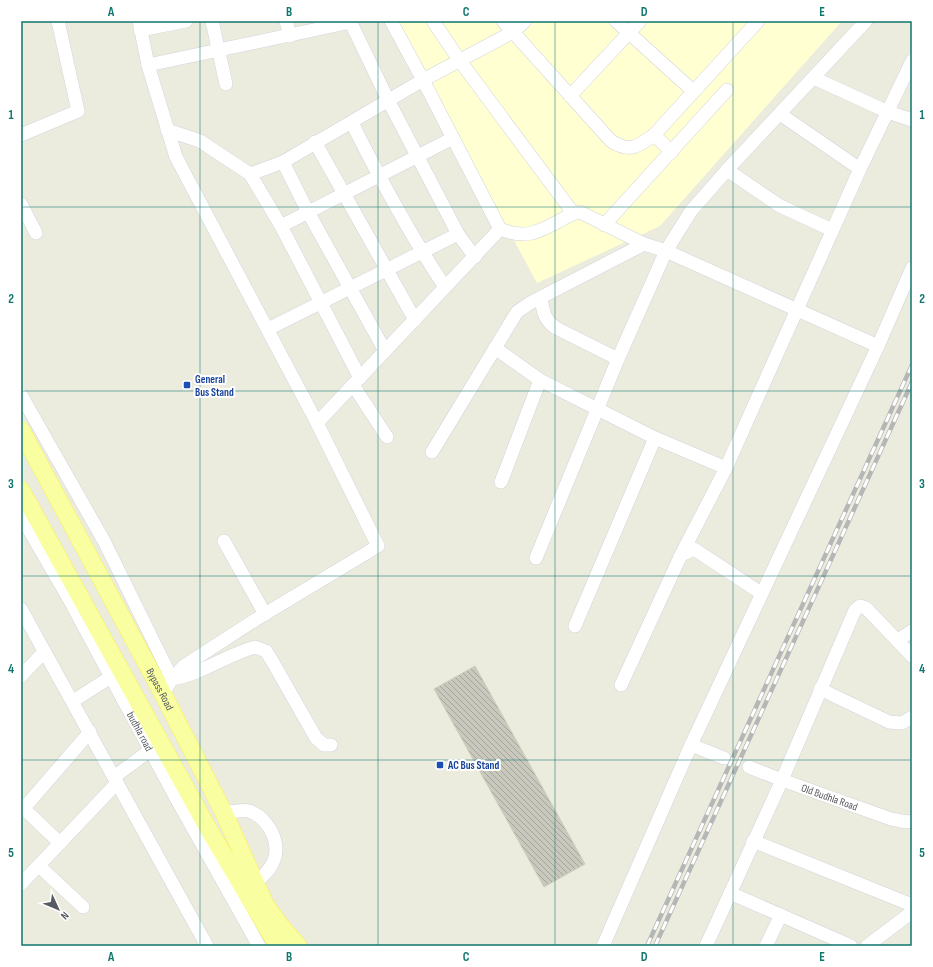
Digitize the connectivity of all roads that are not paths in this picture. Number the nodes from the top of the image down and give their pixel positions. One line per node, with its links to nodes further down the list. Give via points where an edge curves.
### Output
1 (58, 21): 34 (street, via 78,111)
2 (186, 21): 14 (street)
3 (212, 21): 18 (street)
4 (286, 21): 17 (street)
5 (350, 21): 17 (street); 28 (street)
6 (391, 21): 23 (street)
7 (433, 21): 19 (street)
8 (503, 21): 15 (street)
9 (525, 21): 15 (street)
10 (616, 21): 16 (street)
11 (640, 21): 16 (street)
12 (758, 21): 26 (street)
13 (866, 21): 22 (street)
14 (139, 26): 21 (street)
15 (513, 32): 19 (street); 27 (street)
16 (629, 33): 26 (street); 27 (street)
17 (290, 36): 18 (street)
18 (220, 50): 21 (street); 24 (street)
19 (460, 61): 23 (street); 48 (street)
20 (912, 61): 29 (street)
21 (148, 65): 33 (street)
22 (814, 78): 29 (street); 30 (street)
23 (423, 80): 28 (street); 36 (street)
24 (226, 84)
25 (727, 90): 38 (street)
26 (693, 91): 35 (street)
27 (570, 96): 35 (street, via 611,141 617,144 631,148)
28 (388, 100): 32 (street); 39 (street)
29 (888, 112): 31 (street); 41 (street)
30 (780, 114): 41 (street); 42 (street)
31 (912, 120)
32 (352, 123): 37 (street); 44 (street)
33 (167, 130): 43 (street, via 200,141); 67 (street, via 176,157)
34 (21, 135)
35 (654, 135): 38 (street)
36 (452, 138): 39 (street); 51 (street)
37 (315, 142): 40 (street); 45 (street)
38 (672, 152): 49 (street)
39 (417, 156): 44 (street); 54 (street)
40 (283, 162): 43 (street); 47 (street)
41 (860, 168): 52 (street)
42 (727, 170): 52 (street, via 780,206); 57 (street, via 691,211)
43 (250, 174): 50 (street)
44 (378, 176): 45 (street); 56 (street)
45 (344, 194): 47 (street); 60 (street)
46 (21, 204): 53 (street)
47 (308, 212): 50 (street); 62 (street)
48 (573, 213): 49 (street, via 586,215); 51 (street, via 531,234 511,233)
49 (604, 225): 55 (street)
50 (281, 226): 64 (street)
51 (500, 229): 58 (street)
52 (832, 230): 65 (street)
53 (36, 233)
54 (458, 234): 56 (street); 58 (street)
55 (644, 244): 57 (street); 63 (street)
56 (422, 252): 60 (street); 61 (street)
57 (666, 252): 65 (street); 71 (street)
58 (475, 257): 61 (street)
59 (912, 268): 68 (street)
60 (386, 270): 62 (street); 66 (street)
61 (445, 287): 66 (street)
62 (350, 288): 64 (street); 70 (street)
63 (541, 298): 69 (street, via 517,312); 71 (street, via 543,313 550,324)
64 (321, 302): 67 (street); 73 (street)
65 (797, 310): 68 (street); 81 (street)
66 (415, 320): 70 (street)
67 (268, 329): 76 (street)
68 (878, 346): 88 (street)
69 (495, 348): 72 (street); 80 (street)
70 (385, 351): 73 (street)
71 (618, 358): 75 (street)
72 (540, 380): 75 (street); 82 (street)
73 (356, 381): 76 (street); 78 (street)
74 (21, 395): 98 (street, via 104,541)
75 (597, 408): 79 (street); 87 (street)
76 (318, 423): 90 (street, via 378,546)
77 (21, 430): 101 (main road, Bypass Road)
78 (388, 437)
79 (656, 438): 81 (street); 91 (street)
80 (432, 452)
81 (726, 468): 86 (street)
82 (501, 482)
83 (21, 490): 96 (main road, via 102,634)
84 (21, 516): 96 (street)
85 (224, 541): 90 (street)
86 (681, 555): 88 (street, via 694,549); 99 (street)
87 (536, 558)
88 (761, 593): 106 (street)
89 (21, 610): 94 (street)
90 (265, 614): 98 (street, via 184,666)
91 (575, 626)
92 (912, 631): 93 (street)
93 (898, 640): 95 (street); 100 (street, via 866,608 858,606)
94 (44, 652): 97 (street); 102 (street)
95 (912, 656)
96 (116, 674): 102 (street); 107 (main road)
97 (21, 676)
98 (172, 679): 101 (street); 105 (street, via 188,676 255,647 266,652 272,659 316,738 324,745)
99 (621, 685)
100 (820, 689): 103 (street, via 889,722 902,723); 111 (street)
101 (163, 694): 113 (main road, Bypass Road)
102 (73, 701): 104 (street)
103 (912, 716)
104 (90, 732): 110 (street); 112 (street)
105 (331, 745)
106 (691, 745): 108 (street); 131 (street)
107 (155, 746): 110 (street); 125 (main road); 126 (street, budhla road)
108 (724, 758)
109 (748, 766): 111 (street, Old Budhla Road)
110 (116, 780): 116 (street); 127 (street)
111 (782, 780): 114 (street, Old Budhla Road, via 891,819 907,822); 115 (street)
112 (22, 807): 116 (street)
113 (224, 813): 119 (main road, Bypass Road); 119 (street, via 248,811 265,822 272,832 275,858 271,868)
114 (912, 820)
115 (753, 841): 120 (street); 121 (street)
116 (60, 843): 117 (street)
117 (39, 866): 118 (street); 122 (street)
118 (21, 884)
119 (255, 884): 130 (main road, Bypass Road, via 279,924)
120 (730, 893): 124 (street); 132 (street)
121 (912, 905)
122 (83, 907)
123 (912, 912): 135 (street)
124 (781, 915): 133 (street); 134 (street)
125 (264, 923): 126 (street); 129 (main road)
126 (249, 931): 128 (street, budhla road)
127 (206, 946)
128 (259, 946)
129 (281, 946)
130 (298, 946)
131 (604, 946)
132 (706, 946)
133 (766, 946)
134 (851, 946)
135 (867, 946)

